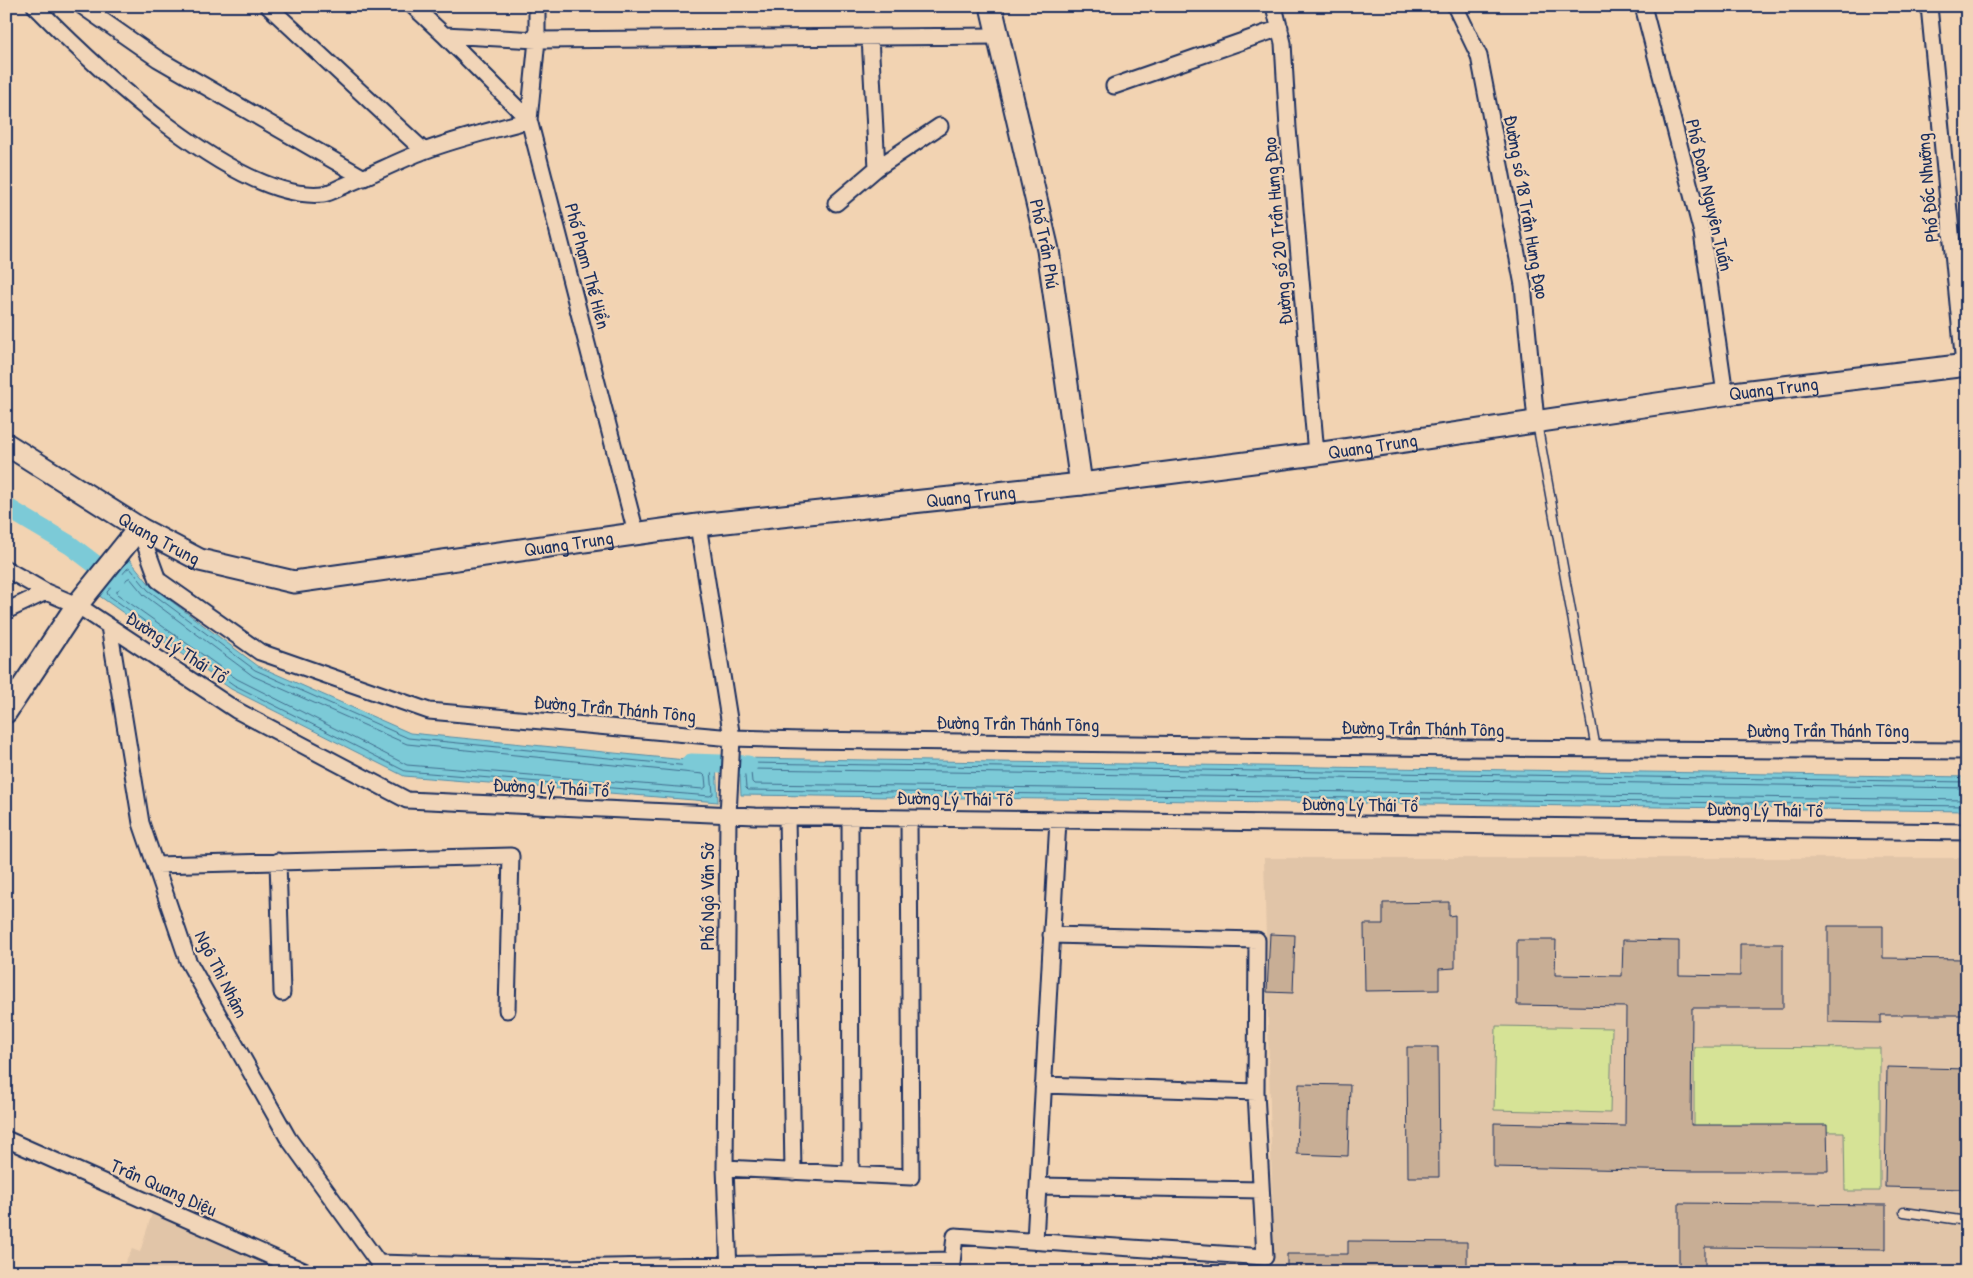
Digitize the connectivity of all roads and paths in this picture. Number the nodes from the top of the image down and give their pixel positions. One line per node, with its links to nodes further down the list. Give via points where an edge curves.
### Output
1 (34, 6): 21 (street, via 132,98 210,156 252,178 290,192 324,194)
2 (82, 6): 21 (street, via 158,59)
3 (268, 6): 19 (street)
4 (413, 6): 12 (street)
5 (537, 6): 15 (street, Phố Phạm Thế Hiển)
6 (991, 6): 13 (main road, Phố Trần Phú)
7 (1274, 6): 11 (street, Đường số 20 Trần Hưng Đạo)
8 (1455, 6): 25 (street, Đường số 18 Trần Hưng Đạo, via 1479,56 1523,285)
9 (1643, 6): 24 (street, Phố Đoàn Nguyên Tuấn, via 1702,233)
10 (1929, 6): 23 (street, Phố Đốc Nhưỡng)
11 (1280, 28): 16 (street); 27 (street, Đường số 20 Trần Hưng Đạo, via 1284,43 1288,128)
12 (444, 35): 15 (street); 17 (street)
13 (998, 36): 14 (street); 28 (main road, Phố Trần Phú, via 1048,250)
14 (870, 37): 15 (street); 20 (street)
15 (537, 40): 17 (street, Phố Phạm Thế Hiển)
16 (1114, 86)
17 (529, 120): 19 (street); 31 (street, Phố Phạm Thế Hiển)
18 (940, 126): 20 (street)
19 (424, 151): 21 (street)
20 (877, 168): 22 (street)
21 (364, 178)
22 (836, 202)
23 (1965, 365): 24 (main road, Quang Trung)
24 (1725, 394): 25 (main road, Quang Trung)
25 (1536, 420): 27 (main road, Quang Trung); 39 (lane)
26 (6, 444): 30 (main road, Quang Trung)
27 (1316, 454): 28 (main road, Quang Trung)
28 (1080, 484): 29 (main road, Quang Trung)
29 (698, 525): 31 (main road, Quang Trung); 38 (street, Phố Ngô Văn Sở)
30 (139, 528): 31 (main road, Quang Trung, via 200,560 294,582); 34 (main road); 38 (street, Đường Trần Thánh Tông, via 158,580 260,652 430,711)
31 (636, 533)
32 (6, 569): 33 (street, Đường Lý Thái Tổ)
33 (46, 592): 34 (street, Đường Lý Thái Tổ); 35 (street)
34 (83, 598): 36 (street, Đường Lý Thái Tổ); 37 (main road)
35 (6, 611)
36 (109, 626): 41 (street, Đường Lý Thái Tổ, via 236,710 407,800); 48 (street, Ngô Thì Nhậm, via 141,823)
37 (6, 712)
38 (732, 745): 39 (street, Đường Trần Thánh Tông); 41 (street, Phố Ngô Văn Sở)
39 (1596, 749): 40 (street, Đường Trần Thánh Tông)
40 (1967, 751)
41 (728, 815): 42 (street, Đường Lý Thái Tổ); 55 (street, Phố Ngô Văn Sở)
42 (787, 816): 43 (street, Đường Lý Thái Tổ); 56 (street)
43 (850, 817): 44 (street, Đường Lý Thái Tổ); 57 (street)
44 (909, 818): 45 (street, Đường Lý Thái Tổ); 57 (street, via 911,1177)
45 (1058, 820): 46 (street, Đường Lý Thái Tổ); 49 (street)
46 (1967, 832)
47 (278, 861): 48 (street); 50 (street); 51 (street, via 511,856)
48 (155, 865): 64 (street, Ngô Thì Nhậm, via 188,960 288,1138)
49 (1051, 935): 52 (street); 53 (street, via 1257,940)
50 (282, 993)
51 (506, 1010)
52 (1043, 1085): 53 (street); 58 (street)
53 (1256, 1092): 59 (street)
54 (6, 1139): 66 (street, Trần Quang Diệu)
55 (725, 1168): 56 (street); 65 (street, Phố Ngô Văn Sở)
56 (793, 1172): 57 (street)
57 (851, 1174)
58 (1038, 1186): 59 (street); 62 (street)
59 (1261, 1190): 62 (street, via 1265,1257)
60 (1904, 1212): 61 (lane)
61 (1967, 1221)
62 (1035, 1241): 63 (street, via 955,1236)
63 (952, 1266): 65 (street)
64 (381, 1267): 65 (street)
65 (729, 1268)
66 (306, 1272)

